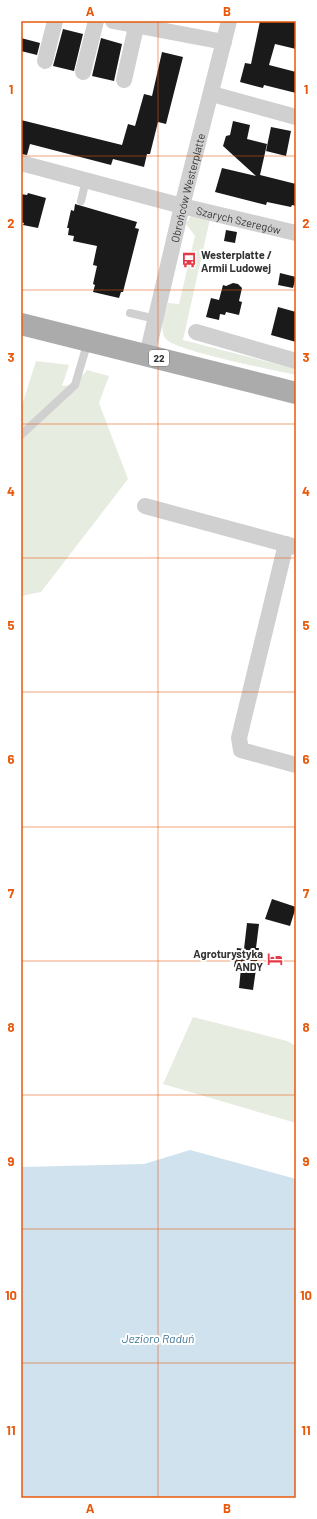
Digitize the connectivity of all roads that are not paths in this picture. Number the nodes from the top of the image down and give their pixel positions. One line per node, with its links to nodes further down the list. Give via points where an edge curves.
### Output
1 (55, 21): 7 (street)
2 (96, 21): 8 (street)
3 (113, 21): 5 (street)
4 (229, 21): 6 (street, Obrońców Westerplatte)
5 (136, 27): 6 (street); 9 (street)
6 (224, 42): 10 (street, Obrońców Westerplatte)
7 (45, 61)
8 (83, 72)
9 (124, 80)
10 (212, 94): 11 (street); 15 (street, Obrońców Westerplatte)
11 (296, 117)
12 (21, 163): 13 (street, Szarych Szeregów)
13 (86, 180): 14 (lane); 15 (street, Szarych Szeregów)
14 (81, 201)
15 (182, 206): 16 (street, Szarych Szeregów); 18 (street, Obrońców Westerplatte)
16 (296, 233)
17 (130, 313): 18 (lane)
18 (156, 319): 22 (street, Obrońców Westerplatte)
19 (21, 324): 21 (main road, 22)
20 (196, 332): 23 (street)
21 (88, 341): 22 (main road, 22); 25 (lane, via 75,385)
22 (147, 355): 24 (main road, 22)
23 (296, 361)
24 (296, 393)
25 (21, 435)
26 (145, 506): 27 (street)
27 (291, 546): 28 (street, via 239,738 241,750)
28 (296, 765)

